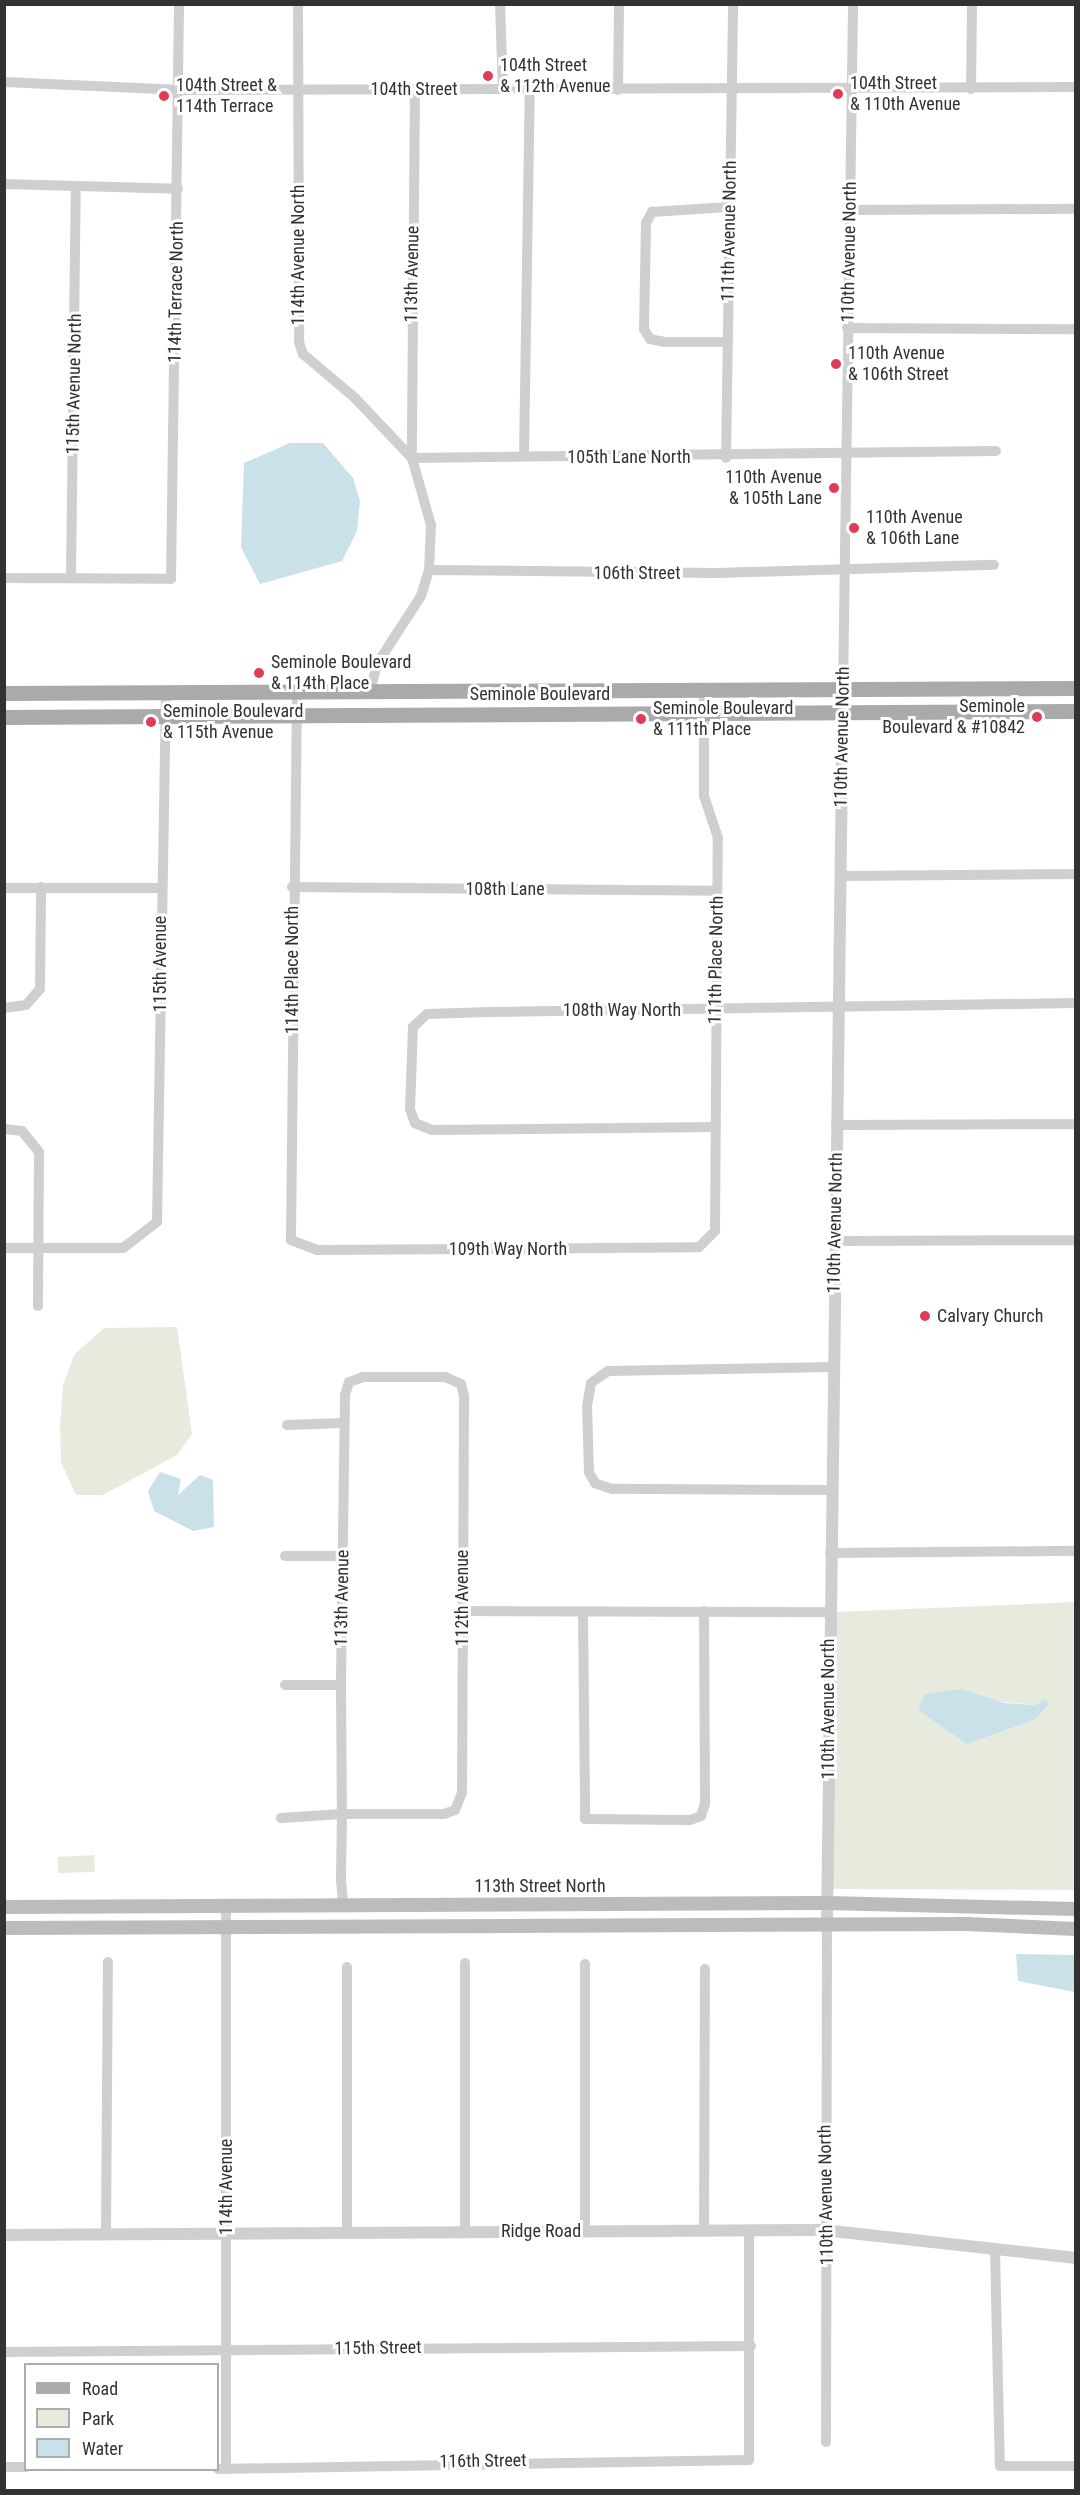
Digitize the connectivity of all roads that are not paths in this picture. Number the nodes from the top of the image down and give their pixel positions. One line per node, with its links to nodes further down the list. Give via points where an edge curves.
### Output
1 (179, 4): 15 (street, 114th Terrace North)
2 (298, 4): 10 (street, 114th Avenue North)
3 (500, 4): 16 (street)
4 (619, 4): 18 (street)
5 (733, 4): 12 (street, 111th Avenue North)
6 (853, 4): 13 (street, 110th Avenue North)
7 (972, 4): 14 (street)
8 (4, 82): 15 (street, 104th Street)
9 (1076, 87): 14 (street, 104th Street)
10 (299, 89): 11 (street, 104th Street); 15 (street, 104th Street); 31 (street, 114th Avenue North, via 301,350)
11 (415, 89): 16 (street, 104th Street); 31 (street, 113th Avenue)
12 (731, 89): 13 (street, 104th Street); 18 (street, 104th Street); 22 (street, 111th Avenue North)
13 (853, 89): 14 (street, 104th Street); 24 (street, 110th Avenue North)
14 (970, 89)
15 (177, 90): 20 (street, 114th Terrace North)
16 (503, 90): 17 (street, 104th Street)
17 (530, 90): 18 (street, 104th Street); 30 (street)
18 (618, 90)
19 (4, 184): 21 (street)
20 (178, 189): 21 (street); 37 (street, 114th Terrace North, via 171,579)
21 (76, 190): 37 (street, 115th Avenue North)
22 (729, 207): 27 (street, 111th Avenue North); 27 (street, via 652,212 646,223 644,329 650,339 665,342)
23 (1076, 209): 24 (street)
24 (850, 210): 25 (street, 110th Avenue North)
25 (847, 328): 26 (street); 29 (street, 110th Avenue North)
26 (1076, 329)
27 (728, 342): 32 (street, 111th Avenue North)
28 (996, 451): 29 (street, 105th Lane North)
29 (845, 454): 32 (street, 105th Lane North); 34 (street, 110th Avenue North)
30 (524, 456): 31 (street, 105th Lane North); 32 (street, 105th Lane North)
31 (412, 458): 35 (street, 114th Avenue North, via 431,525)
32 (726, 458)
33 (994, 565): 34 (street, 106th Street)
34 (845, 569): 35 (street, 106th Street); 39 (street, 110th Avenue North)
35 (429, 570): 42 (street, 114th Avenue North, via 411,614 377,664)
36 (4, 578): 37 (street)
37 (71, 578)
38 (1076, 688): 39 (main road, Seminole Boulevard)
39 (843, 690): 40 (main road, Seminole Boulevard); 46 (street, 110th Avenue North)
40 (705, 691): 42 (main road, Seminole Boulevard); 47 (street, 111th Place North)
41 (297, 692): 42 (main road, Seminole Boulevard); 44 (main road, Seminole Boulevard); 48 (street, 114th Place North)
42 (370, 692)
43 (4, 693): 44 (main road, Seminole Boulevard)
44 (166, 693): 49 (street, 115th Avenue)
45 (1076, 711): 46 (main road, Seminole Boulevard)
46 (843, 712): 47 (main road, Seminole Boulevard); 52 (street, 110th Avenue North)
47 (705, 713): 48 (main road, Seminole Boulevard); 57 (street, 111th Place North, via 705,796 718,838)
48 (296, 715): 49 (main road, Seminole Boulevard); 54 (street, 114th Place North)
49 (165, 716): 50 (main road, Seminole Boulevard); 56 (street, 115th Avenue)
50 (4, 717)
51 (1076, 874): 52 (street)
52 (840, 876): 59 (street, 110th Avenue North)
53 (41, 887): 55 (street); 56 (street); 60 (street, via 40,989 26,1005)
54 (292, 887): 57 (street, 108th Lane); 69 (street, 114th Place North, via 291,1240)
55 (4, 888)
56 (160, 888): 71 (street, 115th Avenue, via 157,1222 150,1232 123,1248)
57 (717, 891): 61 (street, 111th Place North)
58 (1076, 1003): 59 (street, 108th Way North)
59 (837, 1006): 61 (street, 108th Way North); 63 (street, 110th Avenue North)
60 (4, 1008)
61 (715, 1010): 64 (street, 111th Place North); 64 (street, 108th Way North, via 427,1014 412,1027 410,1109 415,1123 432,1130)
62 (1076, 1124): 63 (street)
63 (836, 1125): 68 (street, 110th Avenue North)
64 (716, 1127): 66 (street, 111th Place North)
65 (4, 1129): 71 (street, via 22,1131 39,1152)
66 (715, 1231): 69 (street, 109th Way North, via 699,1247 317,1250)
67 (1076, 1240): 68 (street)
68 (834, 1241): 73 (street, 110th Avenue North)
69 (296, 1245)
70 (4, 1248): 71 (street)
71 (40, 1248): 72 (street)
72 (38, 1306)
73 (834, 1367): 77 (street, 110th Avenue North); 77 (street, via 599,1375 591,1383 587,1406 588,1472 595,1483 612,1489)
74 (349, 1382): 75 (street, 113th Avenue); 82 (street, 112th Avenue, via 445,1377 461,1384)
75 (343, 1423): 76 (street); 81 (street, 113th Avenue)
76 (286, 1425)
77 (831, 1490): 79 (street, 110th Avenue North)
78 (1076, 1551): 79 (street)
79 (830, 1553): 85 (street, 110th Avenue North)
80 (285, 1556): 81 (street)
81 (343, 1556): 87 (street, 113th Avenue)
82 (461, 1611): 83 (street); 88 (street, 112th Avenue, via 462,1793 455,1810)
83 (583, 1611): 84 (street); 84 (street, via 585,1819 701,1816)
84 (704, 1611): 85 (street)
85 (828, 1612): 90 (street, 110th Avenue North)
86 (285, 1685): 87 (street)
87 (341, 1685): 88 (street, 113th Avenue)
88 (342, 1814): 89 (street); 91 (street, 113th Avenue)
89 (281, 1818)
90 (827, 1903): 91 (main road, 113th Street North); 94 (main road, 113th Street North); 95 (street, 110th Avenue North)
91 (343, 1904): 92 (main road, 113th Street North)
92 (226, 1906): 93 (main road, 113th Street North); 96 (street, 114th Avenue)
93 (4, 1907)
94 (1076, 1909)
95 (827, 1926): 96 (main road); 98 (main road); 105 (street, 110th Avenue North)
96 (226, 1927): 97 (main road); 110 (street, 114th Avenue)
97 (4, 1928)
98 (1076, 1929)
99 (108, 1962): 111 (street)
100 (465, 1964): 106 (street)
101 (585, 1964): 107 (street)
102 (346, 1967): 109 (street)
103 (705, 1969): 104 (street)
104 (704, 2230): 107 (street, Ridge Road); 108 (street, Ridge Road)
105 (823, 2230): 108 (street, Ridge Road); 113 (street, Ridge Road); 118 (street, 110th Avenue North)
106 (465, 2231): 107 (street, Ridge Road); 109 (street, Ridge Road)
107 (585, 2231)
108 (749, 2231): 115 (street)
109 (346, 2232): 110 (street, Ridge Road)
110 (226, 2233): 111 (street, Ridge Road); 117 (street, 114th Avenue)
111 (106, 2234): 112 (street, Ridge Road)
112 (4, 2235)
113 (995, 2250): 114 (street, Ridge Road); 119 (street, via 1000,2466)
114 (1076, 2258)
115 (751, 2346): 117 (street, 115th Street, via 376,2347); 122 (street, 116th Street, via 749,2460)
116 (4, 2352): 117 (street, 115th Street)
117 (225, 2353): 122 (street, 114th Avenue)
118 (826, 2442)
119 (1076, 2466)
120 (4, 2467): 121 (street)
121 (24, 2467)
122 (222, 2469)

